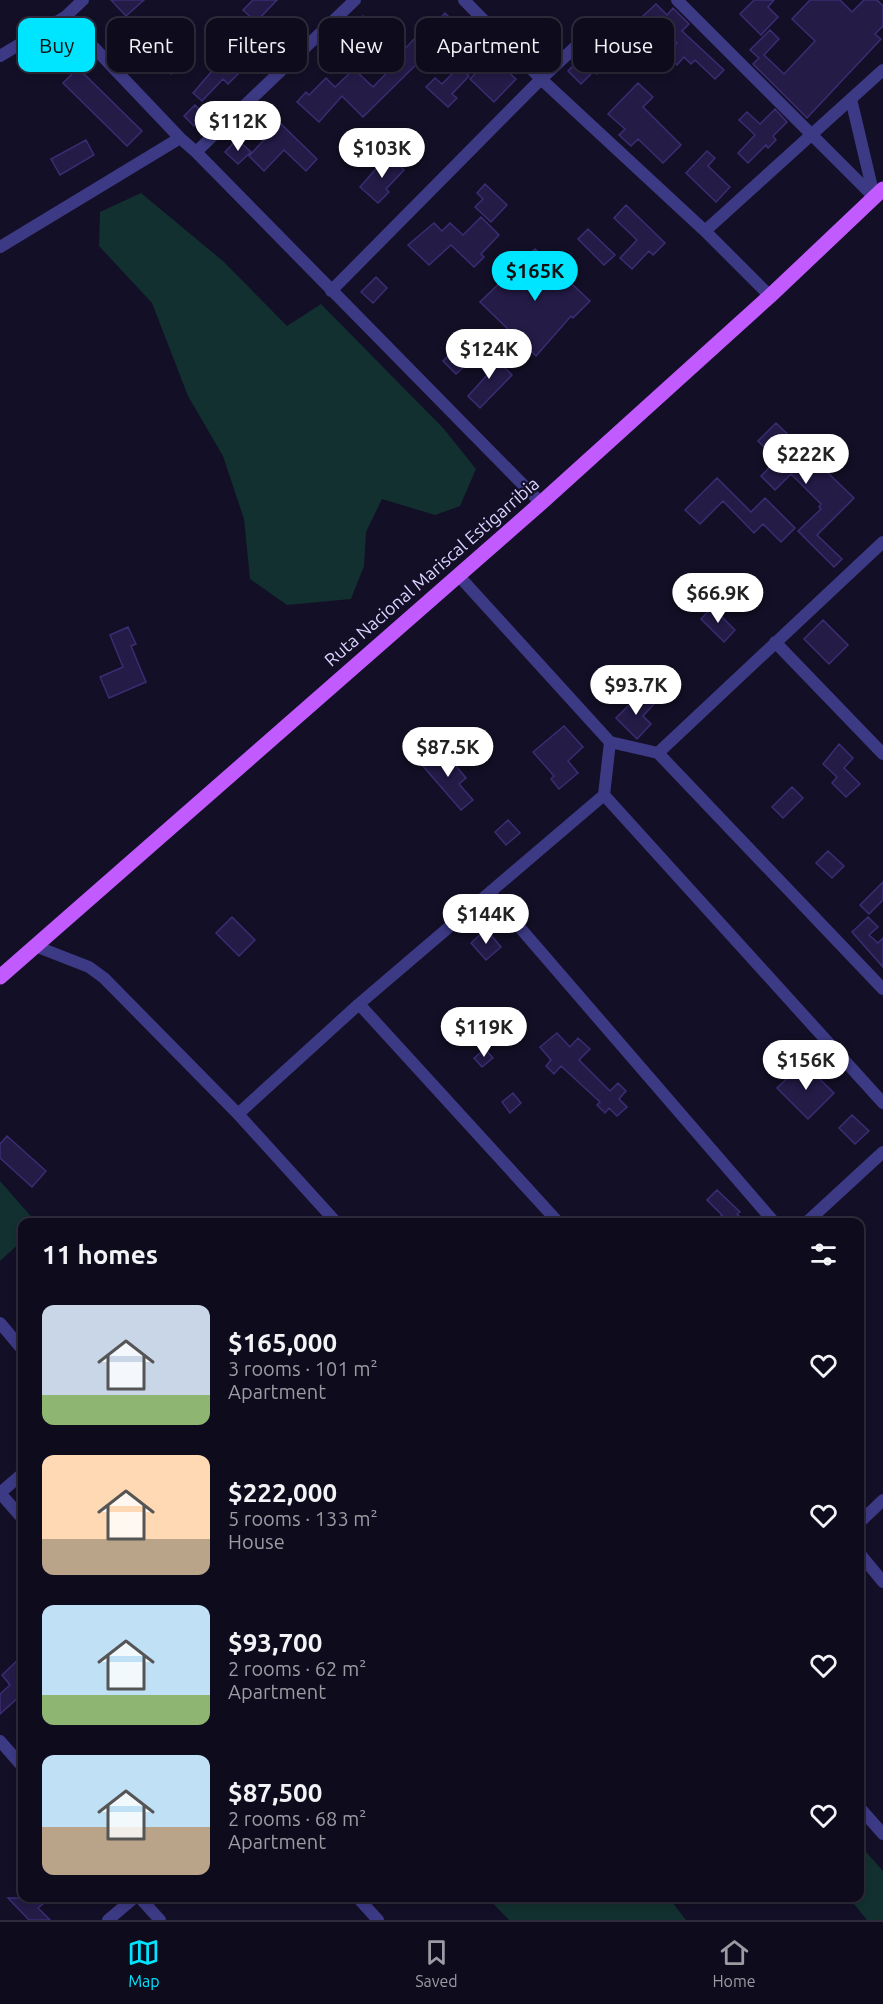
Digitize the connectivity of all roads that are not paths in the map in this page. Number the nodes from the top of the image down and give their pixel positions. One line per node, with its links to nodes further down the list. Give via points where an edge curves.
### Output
1 (83, 0): 5 (street)
2 (355, 0): 13 (street)
3 (464, 0): 9 (street)
4 (677, 0): 11 (street)
5 (65, 17): 7 (street); 12 (street)
6 (573, 49): 9 (street)
7 (0, 56)
8 (883, 70): 10 (street)
9 (541, 79): 15 (street); 17 (street)
10 (851, 99): 11 (street); 14 (street)
11 (811, 135): 14 (street); 15 (street)
12 (180, 138): 13 (street); 16 (street)
13 (196, 152): 17 (street)
14 (878, 193): 18 (main road, Ruta Nacional Mariscal Estigarribia)
15 (705, 231): 18 (street)
16 (0, 247)
17 (331, 291): 19 (street)
18 (770, 296): 19 (main road, Ruta Nacional Mariscal Estigarribia)
19 (541, 503): 21 (main road, Ruta Nacional Mariscal Estigarribia)
20 (883, 542): 22 (street)
21 (458, 575): 23 (street); 28 (main road, Ruta Nacional Mariscal Estigarribia)
22 (776, 642): 24 (street); 25 (street)
23 (610, 742): 24 (street); 26 (street)
24 (658, 753): 30 (street)
25 (883, 754)
26 (604, 795): 27 (street); 32 (street)
27 (490, 893): 31 (street); 37 (street)
28 (35, 946): 29 (main road, Ruta Nacional Mariscal Estigarribia); 33 (street, via 89,967 104,978)
29 (0, 977)
30 (883, 989)
31 (359, 1004): 33 (street); 36 (street)
32 (883, 1103)
33 (238, 1114): 35 (street)
34 (883, 1152): 38 (street)
35 (332, 1218)
36 (554, 1218)
37 (771, 1218)
38 (811, 1218)
39 (0, 1323): 40 (street)
40 (18, 1344)
41 (18, 1477): 42 (street)
42 (0, 1493): 44 (street)
43 (883, 1500): 45 (street)
44 (18, 1513)
45 (864, 1518)
46 (864, 1559): 47 (street)
47 (883, 1582)
48 (0, 1741): 49 (street)
49 (18, 1761)
50 (864, 1813): 51 (street)
51 (883, 1834)
52 (129, 1902): 55 (street)
53 (144, 1902): 56 (street)
54 (362, 1902): 57 (street)
55 (108, 1920)
56 (160, 1920)
57 (378, 1920)

